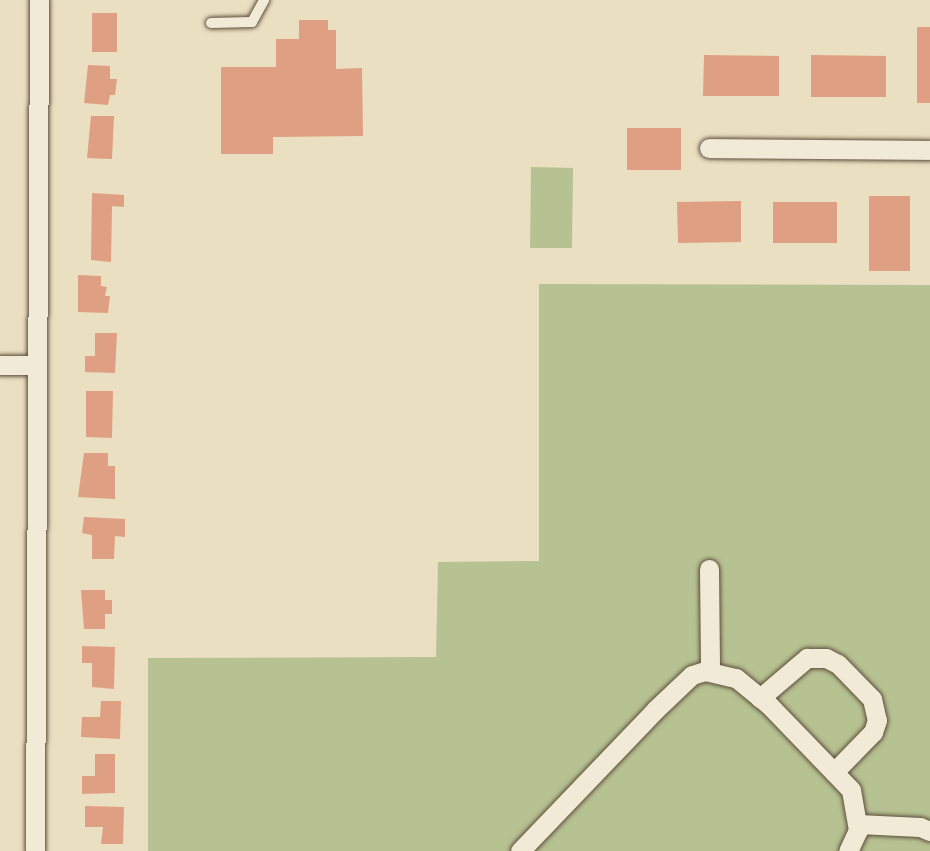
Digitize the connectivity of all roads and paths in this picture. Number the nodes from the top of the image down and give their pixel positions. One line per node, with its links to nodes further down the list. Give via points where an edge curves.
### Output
1 (39, 0): 7 (street)
2 (264, 0): 3 (lane, via 252,22)
3 (211, 23)
4 (709, 148): 5 (street)
5 (930, 150)
6 (0, 365): 7 (street)
7 (35, 365): 14 (street)
8 (709, 569): 9 (street)
9 (710, 671): 10 (street, via 726,672); 15 (street, via 692,675)
10 (760, 698): 11 (street); 11 (street, via 807,658 826,658 838,664 872,699 877,720 873,732)
11 (834, 772): 12 (street, via 851,790)
12 (858, 824): 13 (street); 16 (street)
13 (930, 831)
14 (35, 851)
15 (520, 851)
16 (848, 851)

